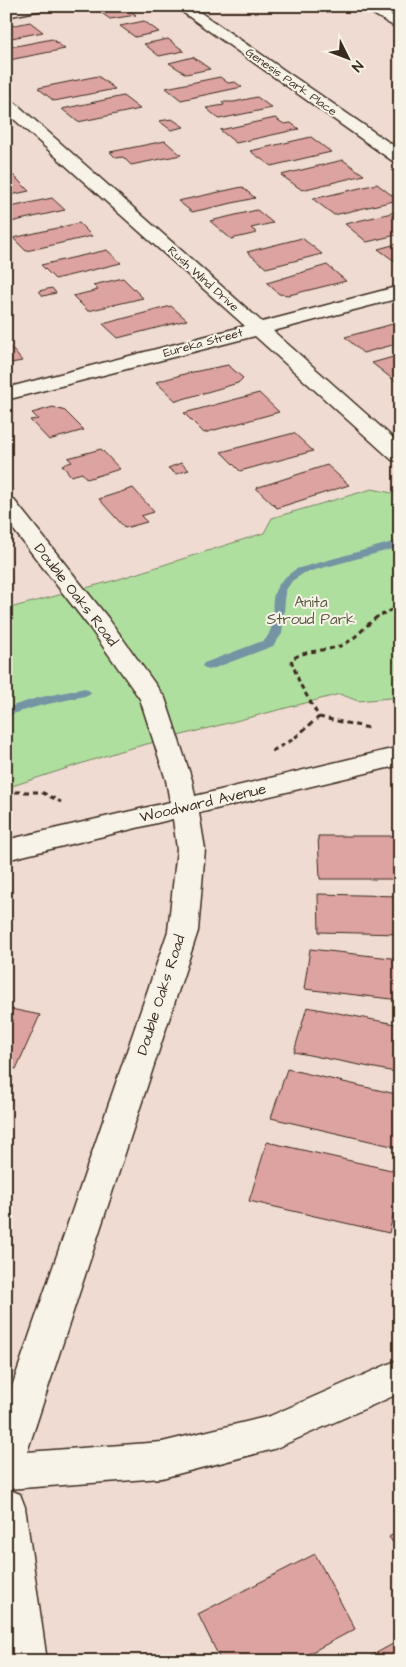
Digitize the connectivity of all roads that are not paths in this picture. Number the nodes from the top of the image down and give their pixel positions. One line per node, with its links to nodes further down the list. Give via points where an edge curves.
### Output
1 (42, 6): 4 (main road)
2 (181, 6): 7 (main road, Genesis Park Place)
3 (366, 6): 5 (main road)
4 (6, 13)
5 (400, 26)
6 (6, 103): 9 (main road, Rush Wind Drive)
7 (400, 158)
8 (400, 292): 9 (main road, Eureka Street)
9 (259, 329): 10 (main road, Eureka Street); 11 (main road, Rush Wind Drive)
10 (6, 394)
11 (400, 455)
12 (6, 505): 14 (main road, Double Oaks Road, via 99,623 152,698)
13 (400, 756): 14 (main road, Woodward Avenue)
14 (186, 806): 15 (main road, Woodward Avenue); 17 (main road, Double Oaks Road, via 191,848 183,931)
15 (6, 850)
16 (400, 1374): 18 (main road, via 274,1432 181,1456)
17 (6, 1459)
18 (6, 1471)
19 (6, 1507): 20 (main road)
20 (27, 1661)

